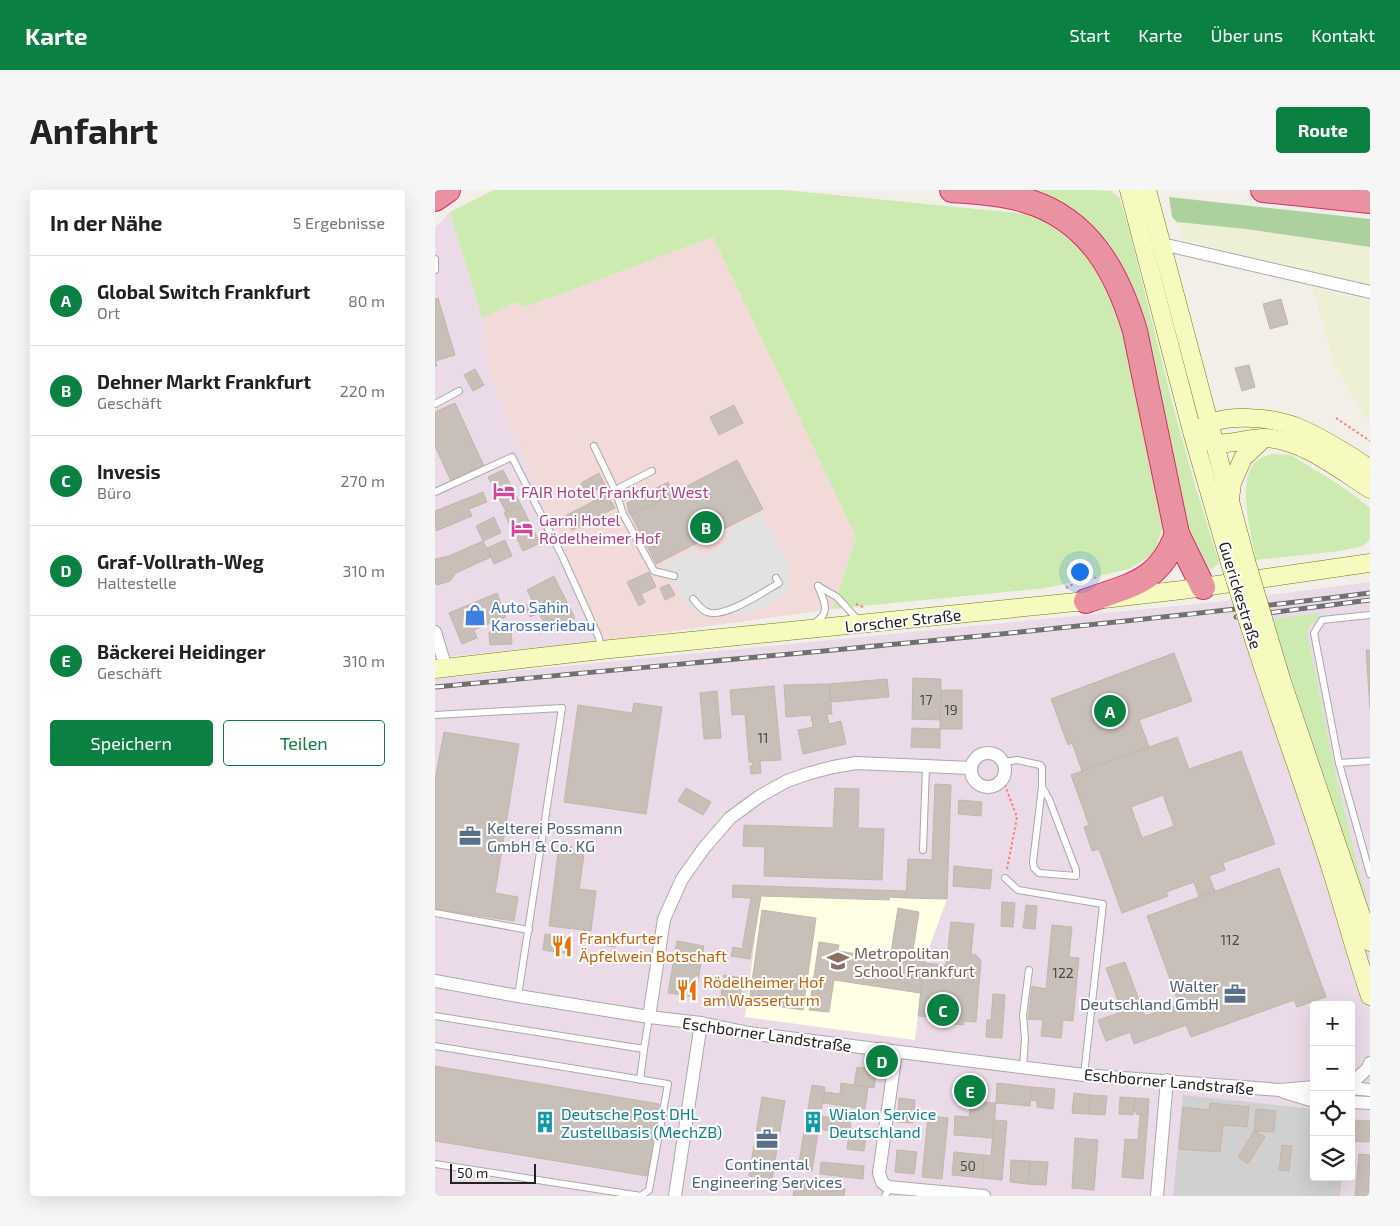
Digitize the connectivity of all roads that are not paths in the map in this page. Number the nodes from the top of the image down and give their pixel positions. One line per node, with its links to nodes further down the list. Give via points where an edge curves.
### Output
1 (448, 190): 6 (highway)
2 (952, 190): 25 (highway, via 982,192 1046,208 1063,216 1081,231 1106,262 1128,307 1135,331)
3 (1129, 190): 15 (main road, Guerickestraße)
4 (1147, 190): 8 (main road, Guerickestraße)
5 (1263, 190): 7 (highway)
6 (435, 199)
7 (1370, 201)
8 (1161, 246): 11 (street); 14 (main road, Guerickestraße)
9 (435, 259): 10 (lane)
10 (435, 270)
11 (1370, 292)
12 (459, 391): 13 (lane)
13 (435, 404)
14 (1209, 423): 15 (main road); 17 (main road, Guerickestraße); 19 (main road, via 1239,418 1265,419 1297,427)
15 (1193, 435): 17 (main road); 27 (main road, Guerickestraße)
16 (1264, 438): 17 (main road); 21 (main road, via 1287,441 1306,449); 24 (main road, via 1243,458 1232,483)
17 (1215, 445): 24 (main road, Guerickestraße)
18 (594, 446): 22 (lane)
19 (1370, 469)
20 (652, 471): 22 (lane)
21 (1369, 489)
22 (615, 490): 30 (lane, via 623,514 654,571)
23 (435, 492): 40 (lane, via 513,457 599,638)
24 (1229, 502): 27 (main road, Guerickestraße)
25 (1177, 534): 32 (highway); 34 (highway, via 1171,552 1147,577)
26 (1370, 550): 29 (main road)
27 (1238, 562): 37 (main road, Guerickestraße, bridge)
28 (1370, 563): 29 (main road, Lorscher Straße)
29 (1347, 565): 32 (main road, Lorscher Straße)
30 (674, 576)
31 (776, 578): 33 (lane, via 779,583 720,613 708,613)
32 (1203, 587): 34 (main road, Lorscher Straße)
33 (693, 599)
34 (1086, 601): 36 (main road, Lorscher Straße)
35 (1370, 614): 45 (lane, via 1322,620 1314,633)
36 (866, 616): 38 (main road, Lorscher Straße); 38 (lane, via 853,615 837,597 818,586 826,605 825,612 820,620)
37 (1258, 626): 55 (main road, Guerickestraße, via 1282,682); 59 (main road, Guerickestraße, via 1269,686)
38 (803, 630): 40 (main road, Lorscher Straße)
39 (435, 632): 41 (street)
40 (601, 650): 41 (main road, Lorscher Straße)
41 (441, 668)
42 (435, 715): 54 (lane, via 562,708)
43 (1370, 761): 45 (lane)
44 (1004, 762): 47 (street, via 997,754 989,752 973,760); 47 (street, via 1006,772 1003,780 995,786 978,784 971,775); 48 (lane, via 1017,760 1040,765)
45 (1339, 763): 50 (lane)
46 (926, 766): 47 (street); 49 (lane); 61 (street, via 856,764 810,773 760,796 730,818 682,879 664,919)
47 (971, 768)
48 (1042, 787): 48 (lane, via 1034,868 1039,873 1076,876 1049,798)
49 (923, 850)
50 (1368, 864): 51 (lane)
51 (1370, 874)
52 (1005, 878): 68 (lane, via 1018,890 1103,904)
53 (435, 913): 54 (lane)
54 (529, 930): 58 (lane)
55 (1370, 942)
56 (1029, 970): 67 (lane, via 1023,1015)
57 (435, 981): 58 (street, Eschborner Landstraße)
58 (518, 996): 61 (street, Eschborner Landstraße)
59 (1370, 996)
60 (435, 1016): 64 (lane)
61 (649, 1017): 62 (street, Eschborner Landstraße); 64 (lane)
62 (701, 1023): 65 (street, Eschborner Landstraße, via 749,1034); 82 (street)
63 (435, 1046): 69 (lane)
64 (644, 1048): 69 (lane)
65 (897, 1052): 67 (street, Eschborner Landstraße); 80 (street, via 879,1173)
66 (1370, 1063): 71 (street)
67 (1023, 1067): 68 (street, Eschborner Landstraße)
68 (1084, 1075): 70 (street, Eschborner Landstraße)
69 (639, 1080): 79 (lane, via 668,1084 649,1190 641,1196)
70 (1167, 1080): 74 (street, Eschborner Landstraße); 84 (street)
71 (1355, 1080)
72 (1310, 1087): 74 (street, Eschborner Landstraße)
73 (1355, 1088): 75 (street)
74 (1280, 1090): 76 (street, Eschborner Landstraße)
75 (1370, 1090)
76 (1310, 1100)
77 (1355, 1102): 78 (street)
78 (1370, 1103)
79 (435, 1164)
80 (885, 1188): 81 (street)
81 (948, 1194): 83 (street)
82 (675, 1196)
83 (983, 1196)
84 (1157, 1196)

